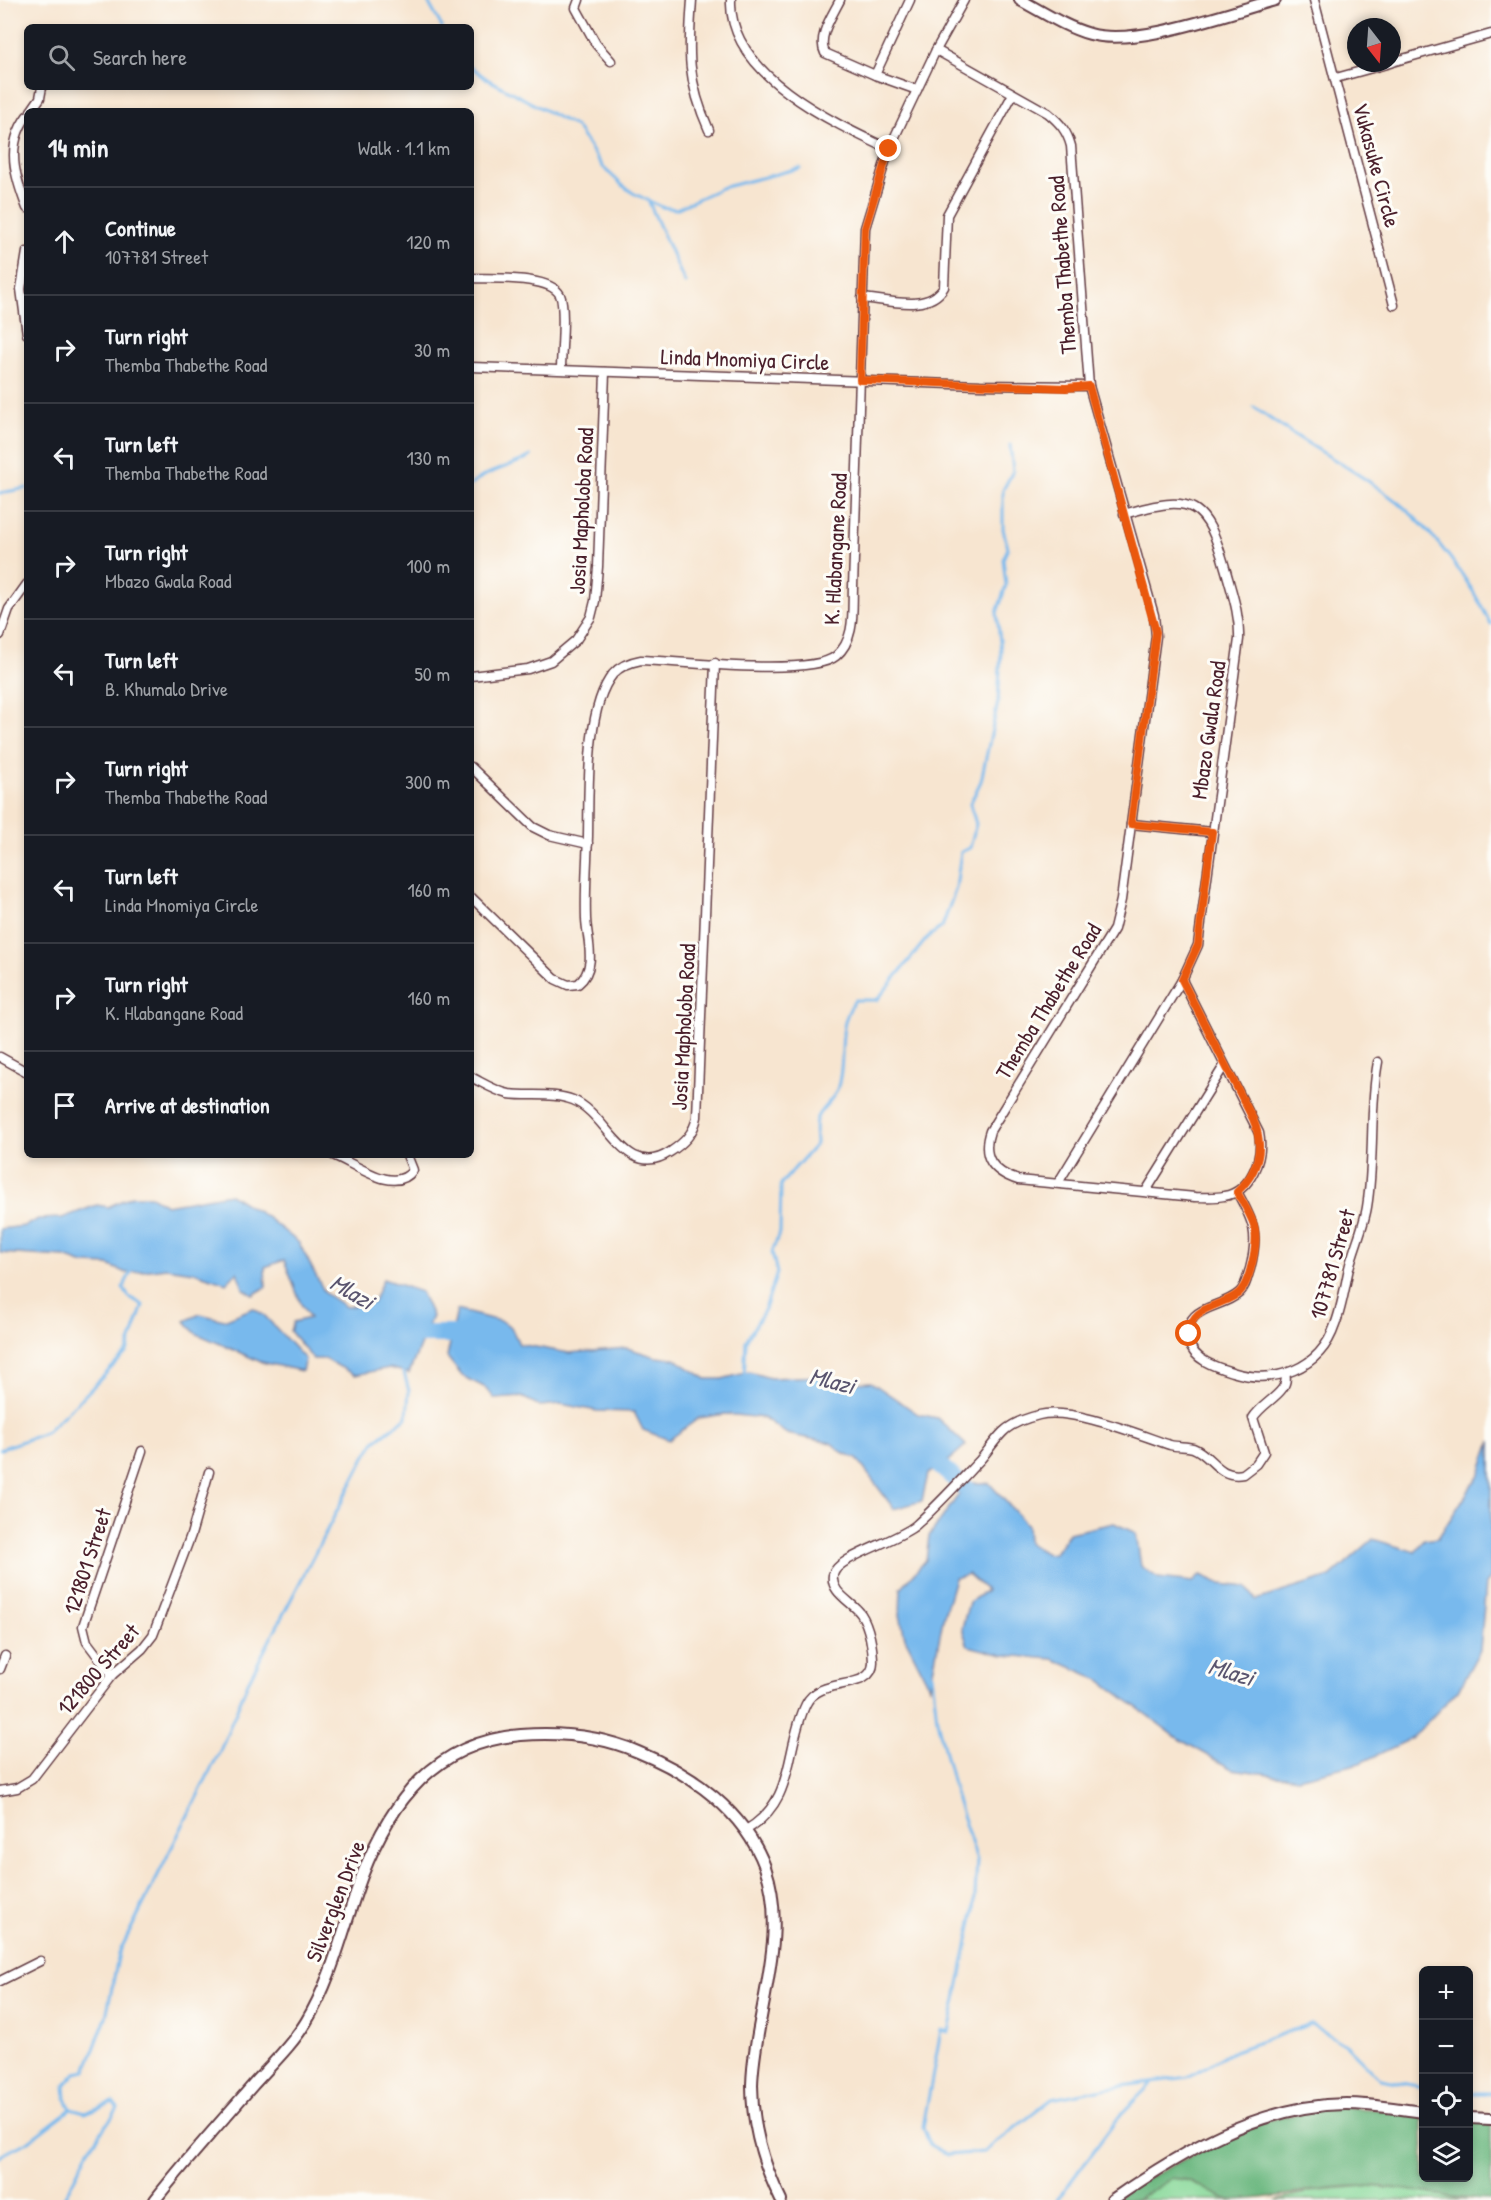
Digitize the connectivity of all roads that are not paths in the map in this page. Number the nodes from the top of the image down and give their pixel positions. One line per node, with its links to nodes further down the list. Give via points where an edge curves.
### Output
1 (579, 0): 13 (street, via 576,8 586,29)
2 (693, 0): 22 (street, via 689,59 693,89)
3 (731, 0): 23 (street, via 739,39 762,69 824,117)
4 (840, 0): 15 (street, via 823,37 825,53)
5 (910, 0): 15 (street)
6 (964, 0): 11 (street, K. Hlabangane Road)
7 (1020, 0): 9 (street, via 1092,35 1127,37)
8 (1314, 0): 16 (street, Vukasuke Circle)
9 (1270, 1)
10 (1491, 34): 12 (street)
11 (936, 50): 18 (street, K. Hlabangane Road); 19 (street, Themba Thabethe Road)
12 (1401, 60)
13 (611, 61)
14 (1358, 72): 16 (street)
15 (875, 75): 18 (street)
16 (1336, 78): 28 (street, Vukasuke Circle)
17 (41, 90): 20 (street)
18 (917, 90): 23 (street, K. Hlabangane Road)
19 (1013, 94): 27 (street, via 947,215 944,287 939,294 925,303); 34 (street, Themba Thabethe Road, via 1059,122 1068,134)
20 (33, 108)
21 (24, 121): 24 (street, via 18,132 14,172)
22 (709, 130)
23 (889, 149): 27 (street, K. Hlabangane Road, via 865,228)
24 (24, 200)
25 (24, 270): 29 (street)
26 (474, 278): 31 (street, via 544,283 557,291 561,306)
27 (862, 298): 33 (street, K. Hlabangane Road)
28 (1394, 304)
29 (24, 312)
30 (474, 367): 31 (street, Linda Mnomiya Circle)
31 (561, 369): 32 (street, Linda Mnomiya Circle)
32 (605, 372): 33 (street, Linda Mnomiya Circle); 39 (street, Josia Mapholoba Road, via 598,567 591,617 576,640 551,661 528,669)
33 (860, 380): 34 (street, Linda Mnomiya Circle); 38 (street, K. Hlabangane Road, via 853,607 848,639 836,656 810,666)
34 (1089, 386): 35 (street, Themba Thabethe Road)
35 (1124, 514): 41 (street, Themba Thabethe Road, via 1154,615 1156,636); 42 (street, Mbazo Gwala Road, via 1159,503 1182,503 1196,509 1215,532 1236,609 1239,639)
36 (24, 588): 37 (street, via 9,609)
37 (0, 635)
38 (715, 663): 43 (street, K. Hlabangane Road, via 641,660 626,664 613,674 600,703 591,745); 50 (street, Josia Mapholoba Road, via 698,1117 693,1131 668,1154 656,1160 641,1160 620,1146 596,1117 575,1101 557,1096 508,1094)
39 (474, 676)
40 (474, 770): 43 (street, via 533,828)
41 (1131, 824): 42 (street); 53 (street, Themba Thabethe Road, via 1114,929 1009,1097 986,1143 988,1159 999,1172 1018,1180)
42 (1212, 832): 45 (street, Mbazo Gwala Road, via 1198,945)
43 (588, 844): 44 (street, K. Hlabangane Road, via 586,919 590,956 587,974 574,985 555,979)
44 (474, 900)
45 (1182, 980): 48 (street); 53 (street, Mbazo Gwala Road)
46 (0, 1057): 49 (street)
47 (1378, 1062): 56 (street, 107781 Street, via 1367,1206 1335,1325 1318,1354)
48 (1224, 1066): 54 (street); 55 (street, via 1253,1119 1260,1141 1256,1167)
49 (24, 1069)
50 (474, 1078)
51 (339, 1158): 52 (street, via 381,1178 395,1180 407,1177 413,1170)
52 (408, 1158)
53 (1058, 1183): 54 (street, Themba Thabethe Road)
54 (1146, 1191): 55 (street, Themba Thabethe Road, via 1210,1197)
55 (1237, 1192): 56 (street, 107781 Street, via 1255,1227 1246,1281 1236,1295 1198,1313 1190,1327 1191,1348 1203,1360 1233,1372 1258,1377)
56 (1285, 1374): 63 (street, via 1284,1389 1263,1404 1253,1418 1264,1452 1243,1474 1219,1470 1193,1448 1053,1413 1014,1424 925,1517 897,1539 846,1560 835,1570 834,1585 865,1623 872,1668 865,1678 830,1685 810,1696 778,1799 766,1817)
57 (142, 1451): 61 (street, 121801 Street, via 83,1626 87,1642)
58 (209, 1472): 61 (street, 121800 Street, via 160,1620 142,1649)
59 (5, 1656): 60 (street)
60 (0, 1669)
61 (112, 1675): 62 (street, 121800 Street, via 32,1779 17,1788)
62 (0, 1791)
63 (746, 1830): 69 (street, Silverglen Drive, via 719,1801 680,1773 617,1743 562,1734 508,1736 475,1743 447,1756 410,1791 378,1840 307,2021); 70 (street, Silverglen Drive, via 764,1866 773,1905 752,2083 753,2111 764,2161)
64 (40, 1960): 65 (street)
65 (0, 1981)
66 (1419, 2111): 71 (street, via 1332,2105 1252,2123 1186,2151)
67 (1473, 2118): 68 (street)
68 (1491, 2119)
69 (156, 2200)
70 (781, 2200)
71 (1112, 2200)

